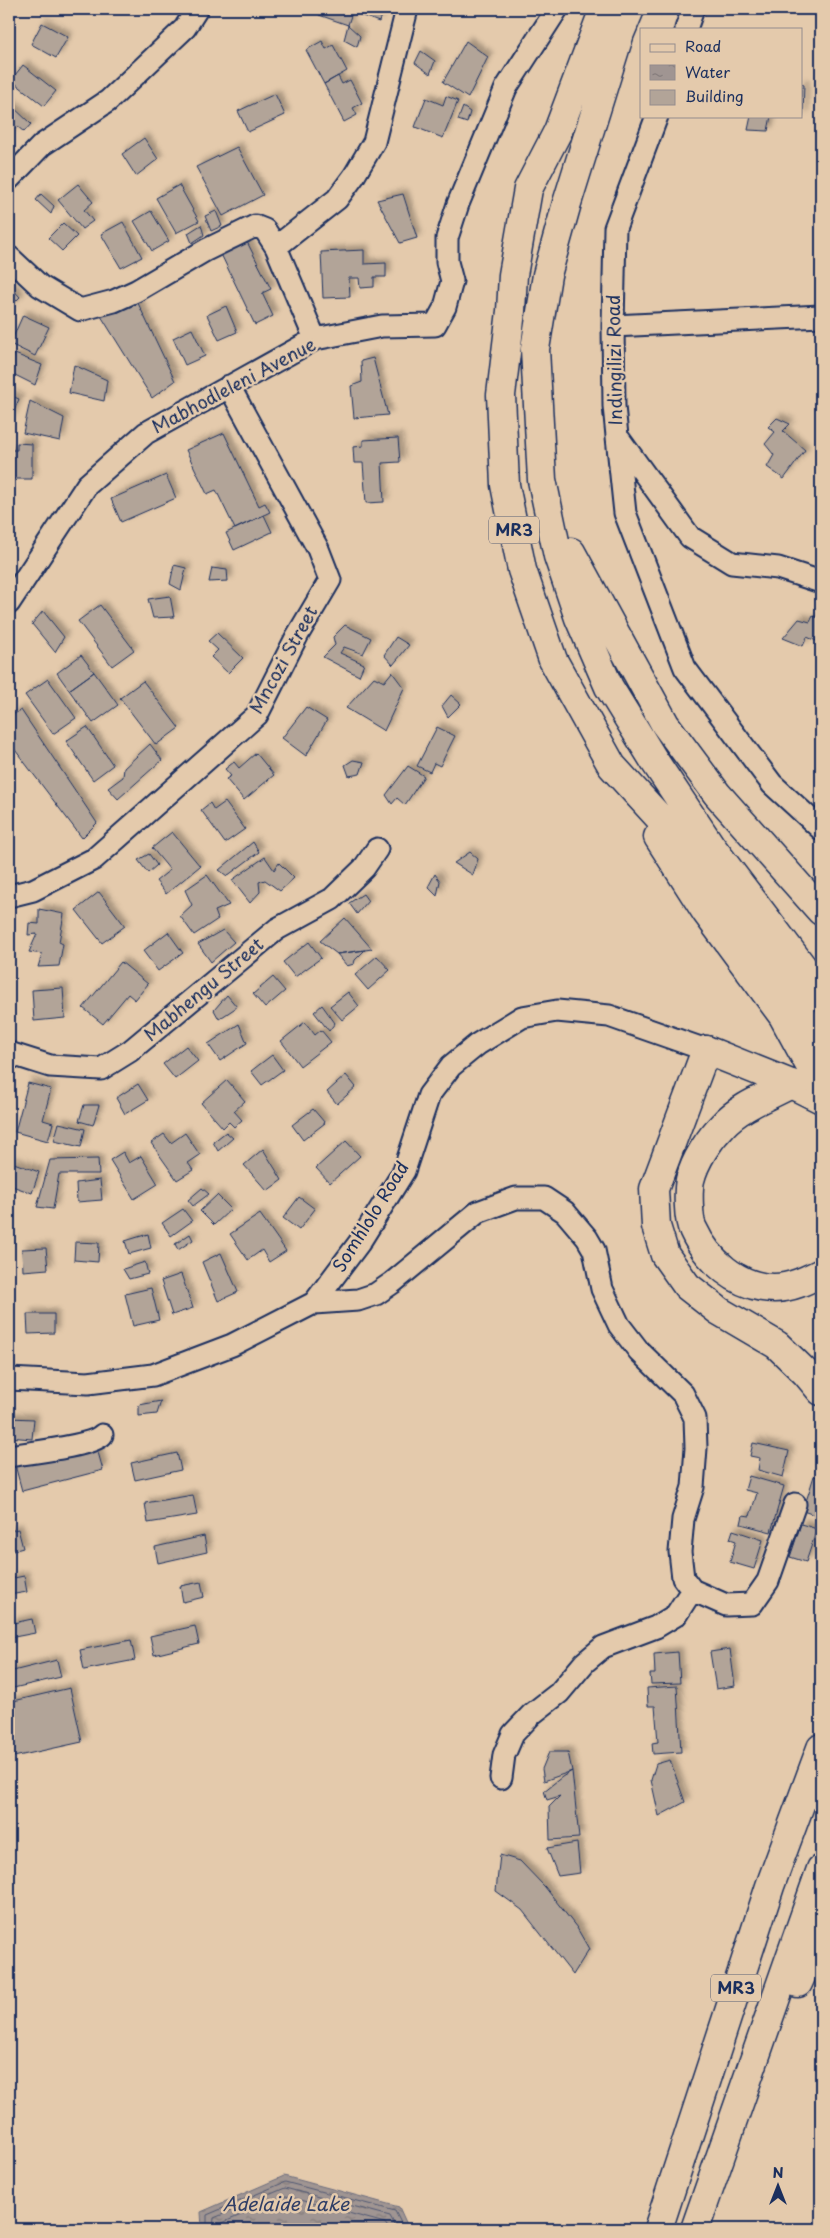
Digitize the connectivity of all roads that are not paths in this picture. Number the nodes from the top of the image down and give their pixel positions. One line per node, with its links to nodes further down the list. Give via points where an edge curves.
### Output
1 (196, 9): 9 (street, via 185,28 108,101)
2 (407, 9): 10 (street, via 374,142 338,199)
3 (557, 9): 14 (street, Mabhodleleni Avenue, via 506,88 458,204 447,238 447,262 452,281 445,307 434,325 382,326)
4 (604, 9): 24 (main road, MR3, via 558,131 528,189 513,275 501,395 505,485 522,570 553,660 612,766 689,850)
5 (630, 9): 17 (main road, MR3, via 547,275 536,349 542,480)
6 (693, 9): 7 (street)
7 (686, 28)
8 (656, 118): 13 (street, Indingilizi Road, via 615,228)
9 (12, 168)
10 (276, 247): 11 (street, via 265,230 255,226 114,302 80,310 40,286); 14 (street)
11 (9, 257)
12 (821, 316): 13 (street)
13 (613, 326): 16 (street, Indingilizi Road)
14 (315, 339): 15 (street, Mabhodleleni Avenue)
15 (229, 386): 19 (street, Mabhodleleni Avenue, via 146,433 87,485); 22 (street, Mncozi Street, via 318,549 330,580 257,715 94,859 33,890)
16 (617, 436): 18 (street, Indingilizi Road, via 690,538 732,563 778,568); 20 (street, via 625,512 684,668 772,784)
17 (548, 508): 23 (main road, via 665,724 717,794); 24 (main road, MR3, via 558,556 579,618 609,687 711,846)
18 (821, 582)
19 (9, 603)
20 (821, 829)
21 (377, 849): 27 (street, Mabhengu Street, via 364,868 332,899 277,929 130,1052 101,1069 50,1066)
22 (9, 896)
23 (821, 910)
24 (795, 987): 26 (main road, MR3); 29 (main road, via 783,1016)
25 (706, 1050): 28 (main road, Somhlolo Road); 32 (street, Somhlolo Road, via 609,1016 557,1011 522,1017 478,1044 451,1066 429,1095 404,1172 359,1243); 34 (main road, via 654,1189 656,1226 665,1255 687,1286 719,1311 777,1345)
26 (821, 1050)
27 (9, 1053)
28 (791, 1084): 30 (main road, Somhlolo Road); 31 (main road, via 739,1111 712,1137 696,1162 690,1180 692,1227 707,1253 731,1276 752,1284 774,1288 790,1286)
29 (821, 1086)
30 (821, 1099)
31 (821, 1273)
32 (314, 1303): 33 (street, Somhlolo Road, via 232,1345 153,1375 88,1383); 38 (street, via 358,1300 376,1294 478,1212 516,1198 544,1198 565,1212 588,1238 594,1250 602,1289 619,1325 683,1394 694,1418 693,1487 683,1519 680,1552 683,1578)
33 (9, 1378)
34 (821, 1391)
35 (102, 1435): 36 (street, via 80,1444)
36 (9, 1456)
37 (795, 1504): 38 (street, via 768,1581 752,1604 726,1605)
38 (692, 1590): 40 (street, via 676,1615 656,1627 603,1647 585,1662 559,1693 532,1714 513,1734 504,1755)
39 (821, 1748): 44 (main road, MR3, via 770,1886)
40 (501, 1778)
41 (821, 1869): 43 (main road, MR3)
42 (821, 1932): 43 (main road)
43 (720, 2159): 45 (main road, MR3)
44 (658, 2229)
45 (695, 2229)

